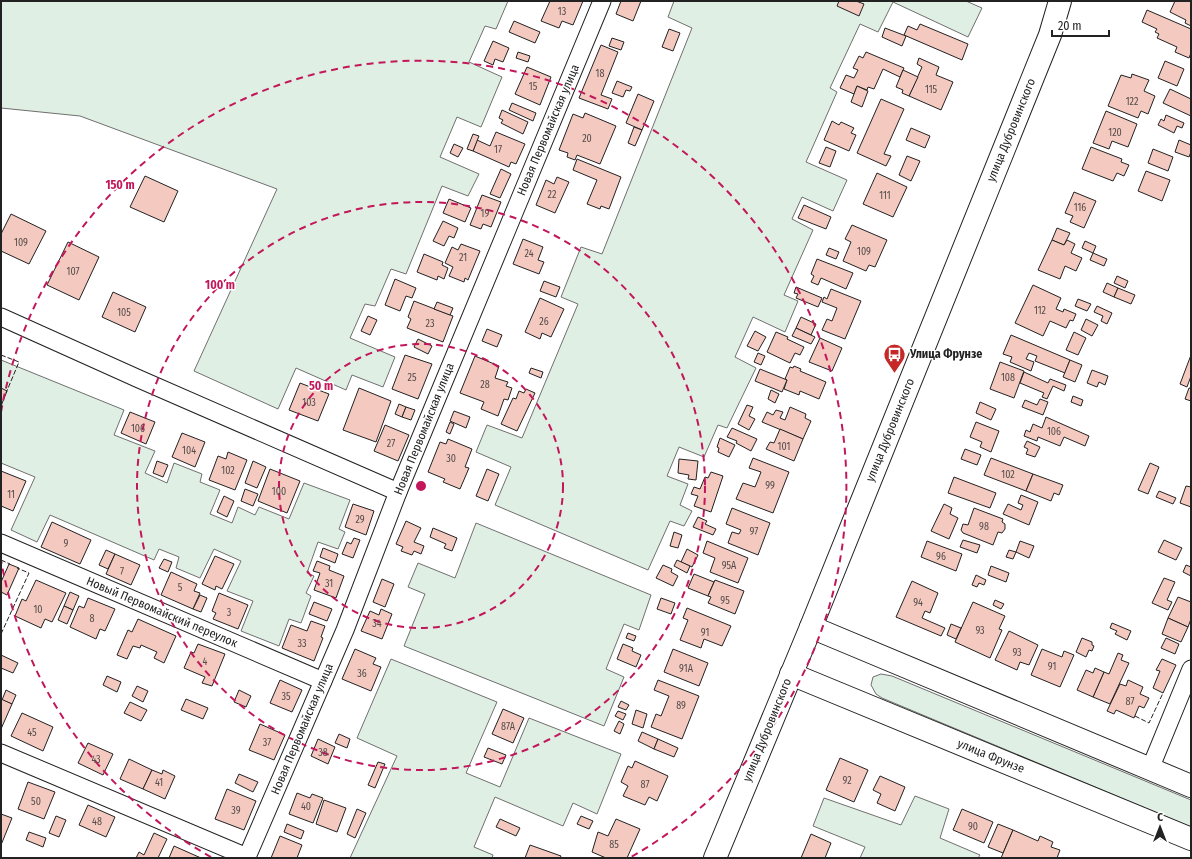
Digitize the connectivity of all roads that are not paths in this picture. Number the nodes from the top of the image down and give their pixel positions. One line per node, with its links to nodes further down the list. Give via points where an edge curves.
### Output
1 (602, 1): 4 (street, Новая Первомайская улица)
2 (1060, 1): 6 (main road, улица Дубровинского, via 1050,34)
3 (1, 317): 4 (street)
4 (398, 492): 9 (street, Новая Первомайская улица)
5 (1, 543): 9 (street, Новый Первомайский переулок)
6 (811, 627): 8 (main road, улица Дубровинского); 11 (main road)
7 (1191, 669): 11 (street)
8 (791, 674): 13 (main road, улица Фрунзе); 14 (main road, улица Дубровинского)
9 (323, 681): 10 (street, Новая Первомайская улица, via 247,857)
10 (1, 753)
11 (1150, 769): 12 (main road)
12 (1191, 786)
13 (1191, 839)
14 (716, 858)

